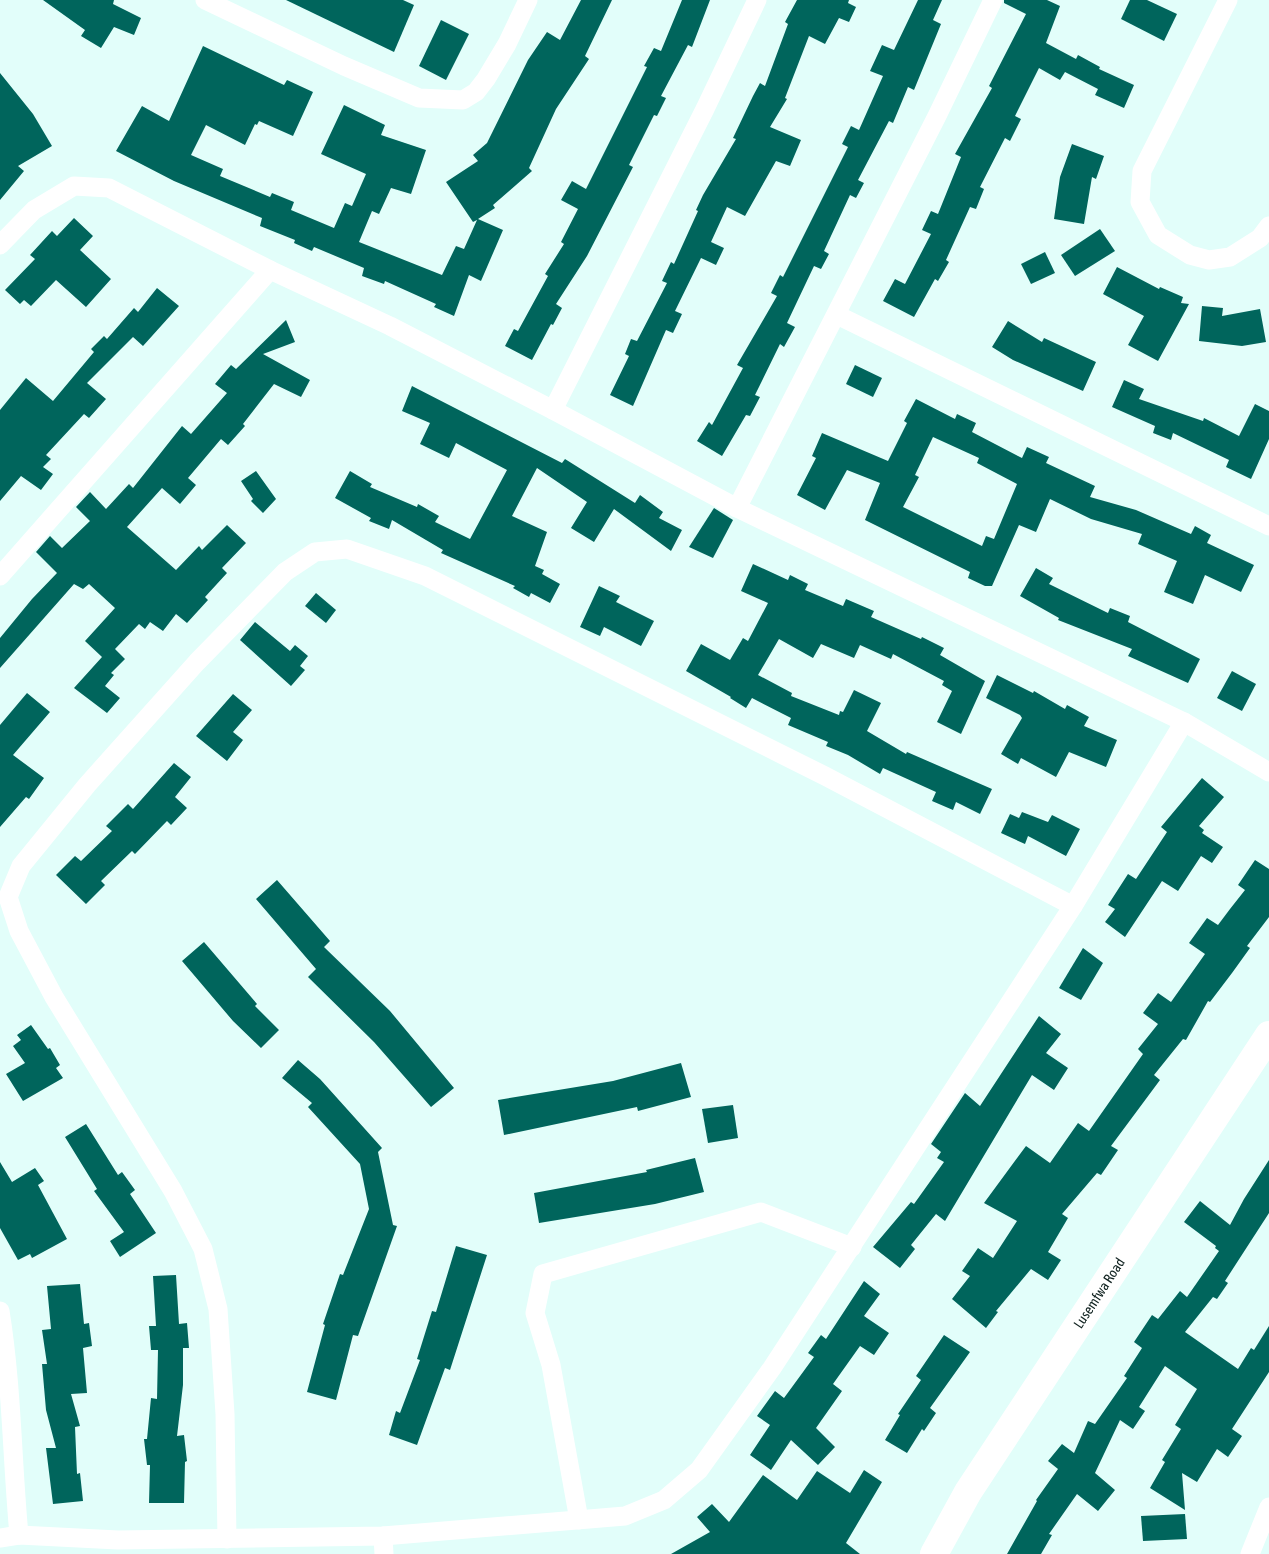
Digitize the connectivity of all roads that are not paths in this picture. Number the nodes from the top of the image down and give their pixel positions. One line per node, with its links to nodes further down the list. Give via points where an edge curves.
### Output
1 (205, 0): 2 (street, via 419,98 463,100 476,92 486,78)
2 (528, 0)
3 (757, 0): 10 (street)
4 (993, 0): 9 (street)
5 (1228, 0): 6 (street, via 1142,171 1140,202 1158,235 1190,254 1209,260 1230,257 1260,238)
6 (1269, 226)
7 (0, 245): 8 (street, via 34,210 74,186 109,188)
8 (270, 270): 10 (street, via 390,326); 13 (street)
9 (837, 315): 11 (street); 12 (street)
10 (553, 410): 11 (street)
11 (737, 508): 14 (street)
12 (1269, 526)
13 (0, 576)
14 (1184, 722): 15 (street); 16 (street)
15 (1269, 772)
16 (1073, 906): 18 (street); 24 (street, via 825,776 425,576 347,549 315,552 285,572 197,662 87,785 21,866 8,896 19,931 54,997 173,1191 203,1249 218,1310 225,1414)
17 (1269, 1035): 26 (street, Lusemfwa Road, via 968,1492)
18 (852, 1246): 21 (street, via 752,1398 699,1470 664,1500 625,1516); 21 (street, via 761,1212 544,1274 535,1314 551,1365)
19 (0, 1311): 22 (street, via 6,1350)
20 (1269, 1507): 27 (street)
21 (579, 1520): 25 (street)
22 (19, 1535): 23 (street); 24 (street, via 118,1540)
23 (0, 1538)
24 (227, 1539): 25 (street)
25 (384, 1545)
26 (934, 1554)
27 (1250, 1554)

